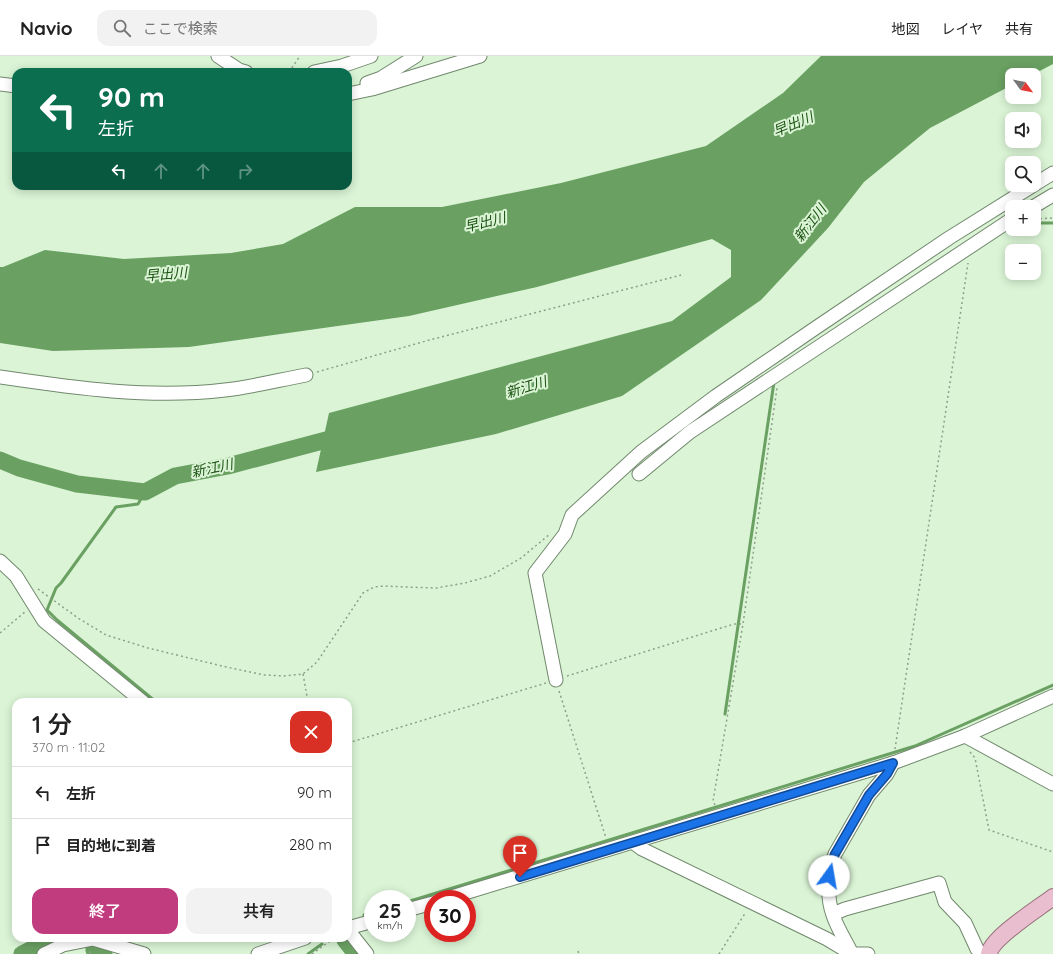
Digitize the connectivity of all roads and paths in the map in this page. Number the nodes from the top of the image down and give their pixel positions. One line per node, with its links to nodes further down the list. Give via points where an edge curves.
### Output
1 (218, 56): 6 (street)
2 (300, 56): 7 (path)
3 (371, 56): 8 (street)
4 (416, 56): 11 (street, via 381,78)
5 (480, 56): 12 (street)
6 (236, 68)
7 (292, 68)
8 (333, 68)
9 (0, 84): 10 (street)
10 (12, 86)
11 (352, 89)
12 (352, 93)
13 (1053, 173): 32 (street, via 949,238 716,396 641,452 572,515 564,534 535,573)
14 (1053, 195): 15 (street)
15 (1041, 202)
16 (1053, 218): 17 (path)
17 (1041, 219)
18 (1005, 224): 19 (street)
19 (970, 246): 21 (street); 38 (path)
20 (681, 275): 22 (path, via 433,339)
21 (779, 372): 24 (street, via 690,432); 29 (path)
22 (306, 375): 23 (street, via 226,390 184,393 135,393 71,388)
23 (0, 377)
24 (639, 474)
25 (555, 530): 31 (path, via 521,558 490,576 465,584 436,588 384,586 374,587 363,593 317,662)
26 (0, 561): 28 (street, via 16,576)
27 (35, 587): 31 (path, via 78,618 106,634 148,648 264,675)
28 (34, 604): 30 (path); 34 (street, via 44,621)
29 (743, 624): 32 (path, via 734,624); 40 (path, via 714,801)
30 (0, 633)
31 (303, 674): 35 (path)
32 (556, 680): 37 (path); 42 (path)
33 (1053, 696): 36 (street)
34 (138, 698)
35 (307, 698)
36 (961, 737): 38 (street); 39 (street); 43 (path, via 975,758 990,830)
37 (352, 742)
38 (893, 763): 40 (street); 47 (street, via 869,795 831,863 829,876)
39 (1053, 784)
40 (720, 816): 41 (street)
41 (634, 843): 42 (street); 46 (street)
42 (610, 850): 44 (street)
43 (1053, 852)
44 (476, 890)
45 (1053, 897): 56 (main road)
46 (753, 902): 63 (path); 64 (street, via 827,938)
47 (833, 914): 56 (street, via 939,883 945,902 965,923); 64 (street)
48 (364, 924): 49 (street)
49 (352, 927)
50 (352, 935): 61 (street)
51 (78, 942): 57 (street, via 63,945)
52 (102, 942): 58 (street)
53 (293, 942): 59 (street)
54 (329, 942): 60 (path)
55 (578, 951): 62 (path)
56 (981, 952)
57 (44, 954)
58 (144, 954)
59 (258, 954)
60 (312, 954)
61 (367, 954)
62 (579, 954)
63 (719, 954)
64 (852, 954): 65 (street)
65 (868, 954)

